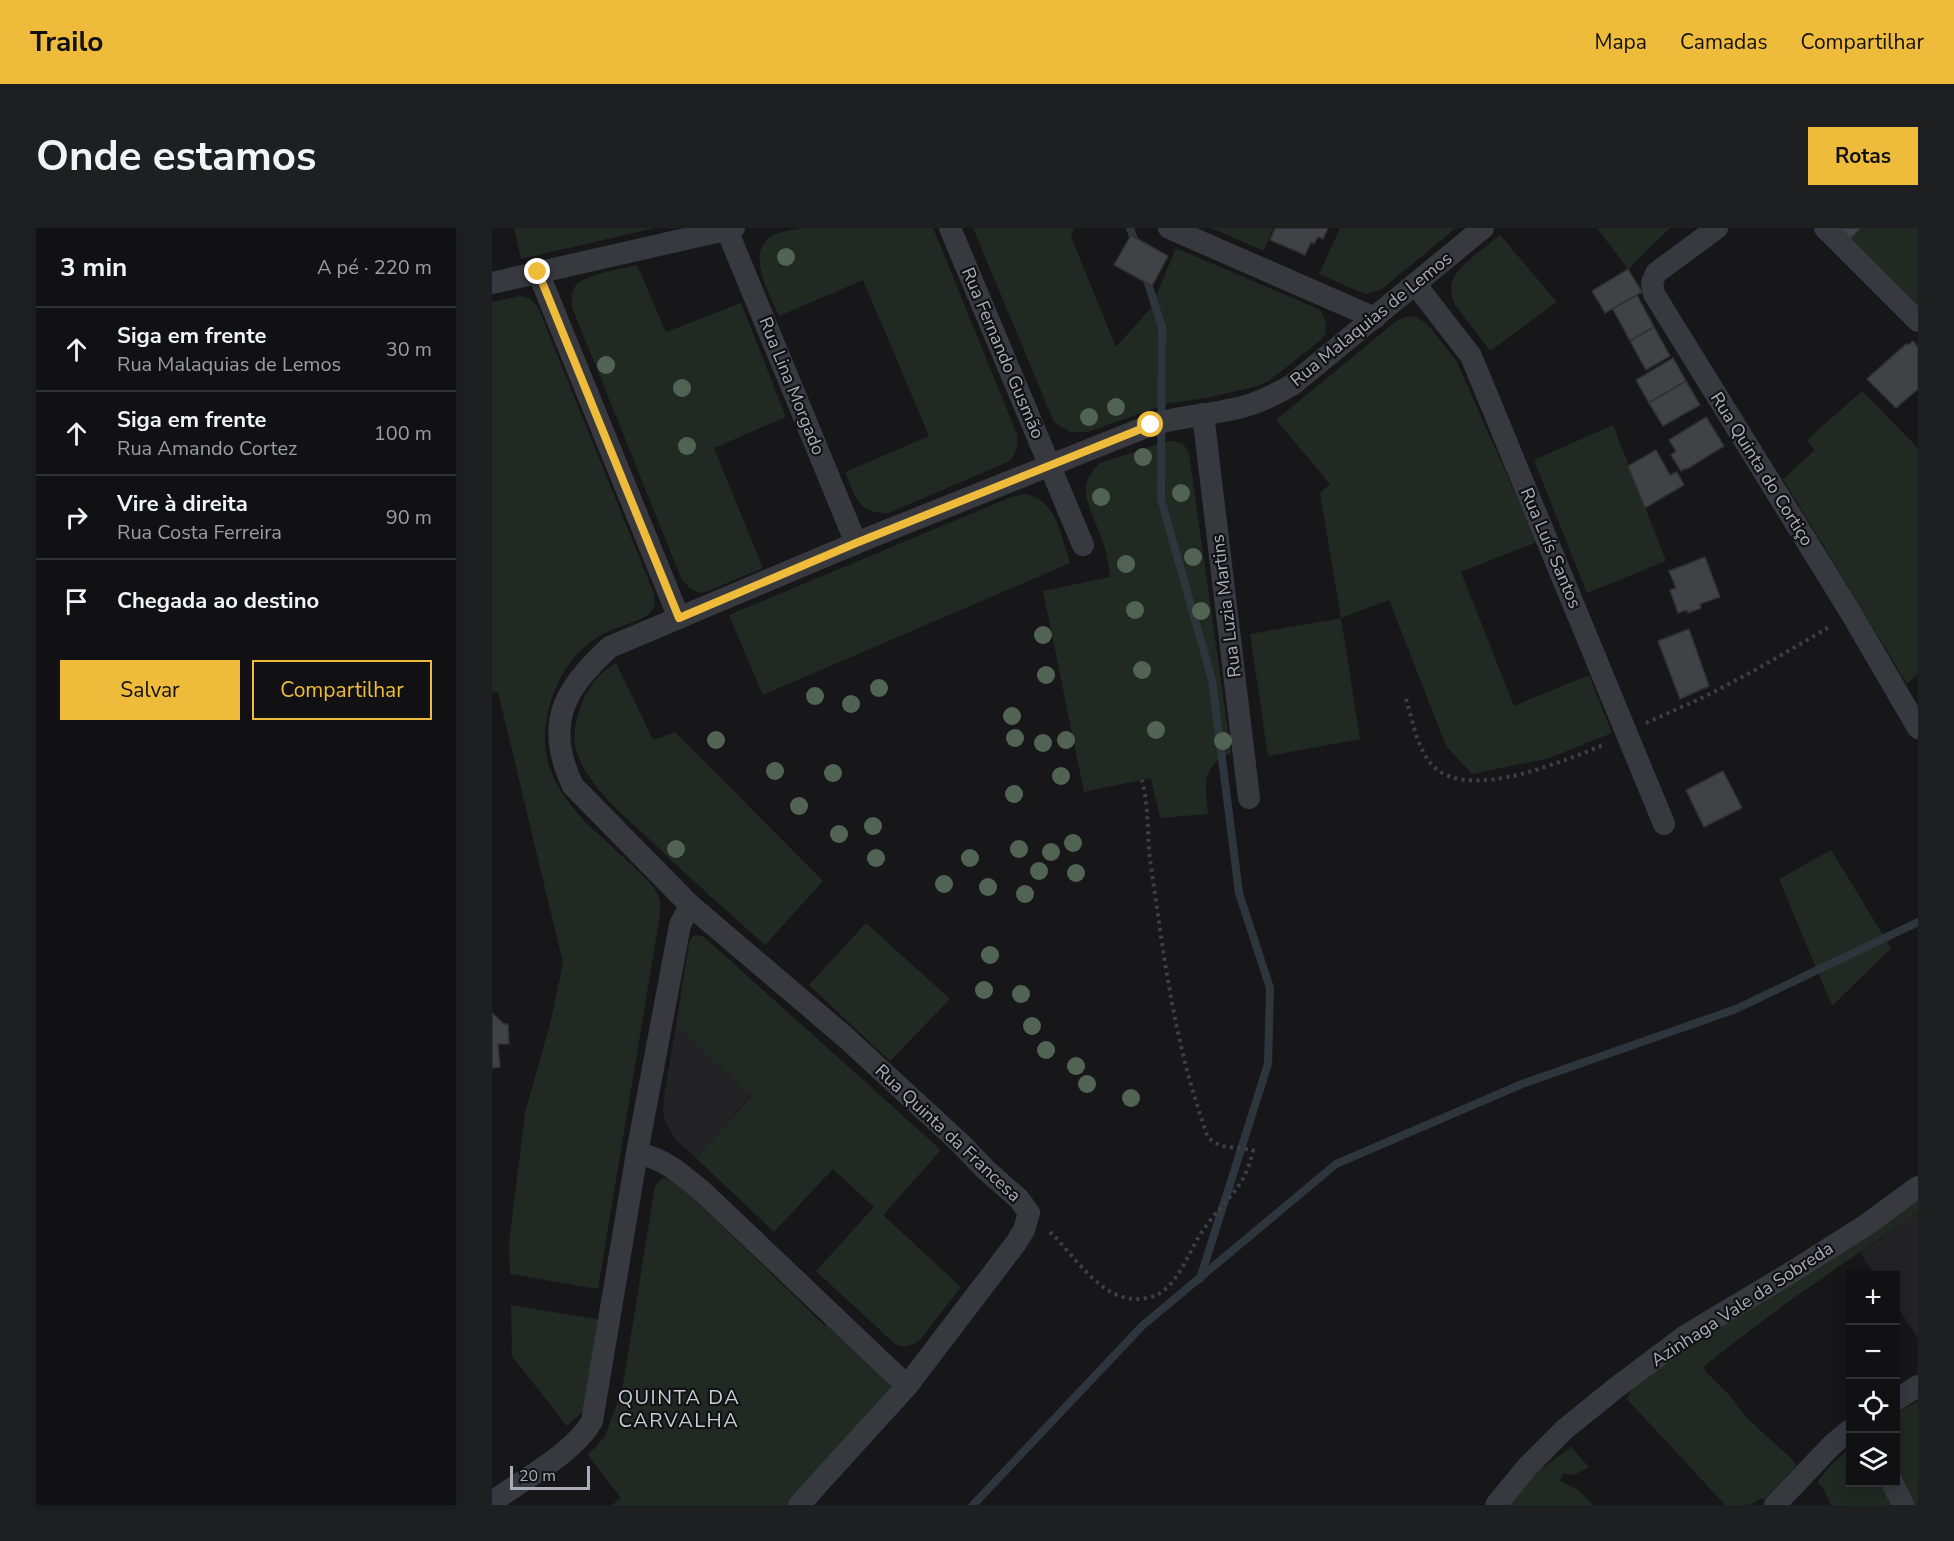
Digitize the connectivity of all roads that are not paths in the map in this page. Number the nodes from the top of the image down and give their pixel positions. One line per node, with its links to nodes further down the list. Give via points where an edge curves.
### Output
1 (950, 228): 13 (street, Rua Fernando Gusmão)
2 (1169, 228): 10 (street)
3 (1483, 228): 9 (street, Rua Malaquias de Lemos)
4 (1717, 228): 17 (street, Rua Quinta do Cortiço, via 1656,273 1652,283 1654,294)
5 (1825, 228): 11 (street)
6 (731, 229): 7 (street); 14 (street, Rua Lina Morgado)
7 (538, 272): 8 (street); 16 (street)
8 (492, 283)
9 (1416, 285): 10 (street, Rua Malaquias de Lemos); 19 (street, Rua Luís Santos, via 1471,356)
10 (1375, 318): 12 (street, Rua Malaquias de Lemos, via 1292,385 1248,405)
11 (1918, 321)
12 (1203, 414): 13 (street, Rua Malaquias de Lemos, via 1151,425); 18 (street, Rua Luzia Martins)
13 (1049, 465): 14 (street, Rua Malaquias de Lemos); 15 (street, Rua Fernando Gusmão)
14 (856, 543): 16 (street, Rua Malaquias de Lemos)
15 (1083, 545)
16 (679, 618): 20 (street, Rua Quinta da Francesa, via 610,647 588,667 562,711 558,739 563,765 573,786)
17 (1918, 728)
18 (1249, 798)
19 (1664, 824)
20 (690, 905): 21 (street, via 680,925); 23 (street, Rua Quinta da Francesa, via 844,1036 1019,1199 1029,1213 1016,1243)
21 (637, 1153): 23 (street, via 674,1168 703,1192); 28 (street, via 592,1421 586,1433 570,1447)
22 (1918, 1187): 30 (street, Azinhaga Vale da Sobreda, via 1866,1225 1685,1336 1617,1387 1535,1458)
23 (907, 1386): 29 (street, Rua Quinta da Francesa)
24 (1918, 1386): 25 (street)
25 (1900, 1397)
26 (1847, 1433): 31 (street)
27 (1894, 1487): 32 (street)
28 (498, 1498)
29 (799, 1505)
30 (1496, 1505)
31 (1775, 1505)
32 (1903, 1505)

